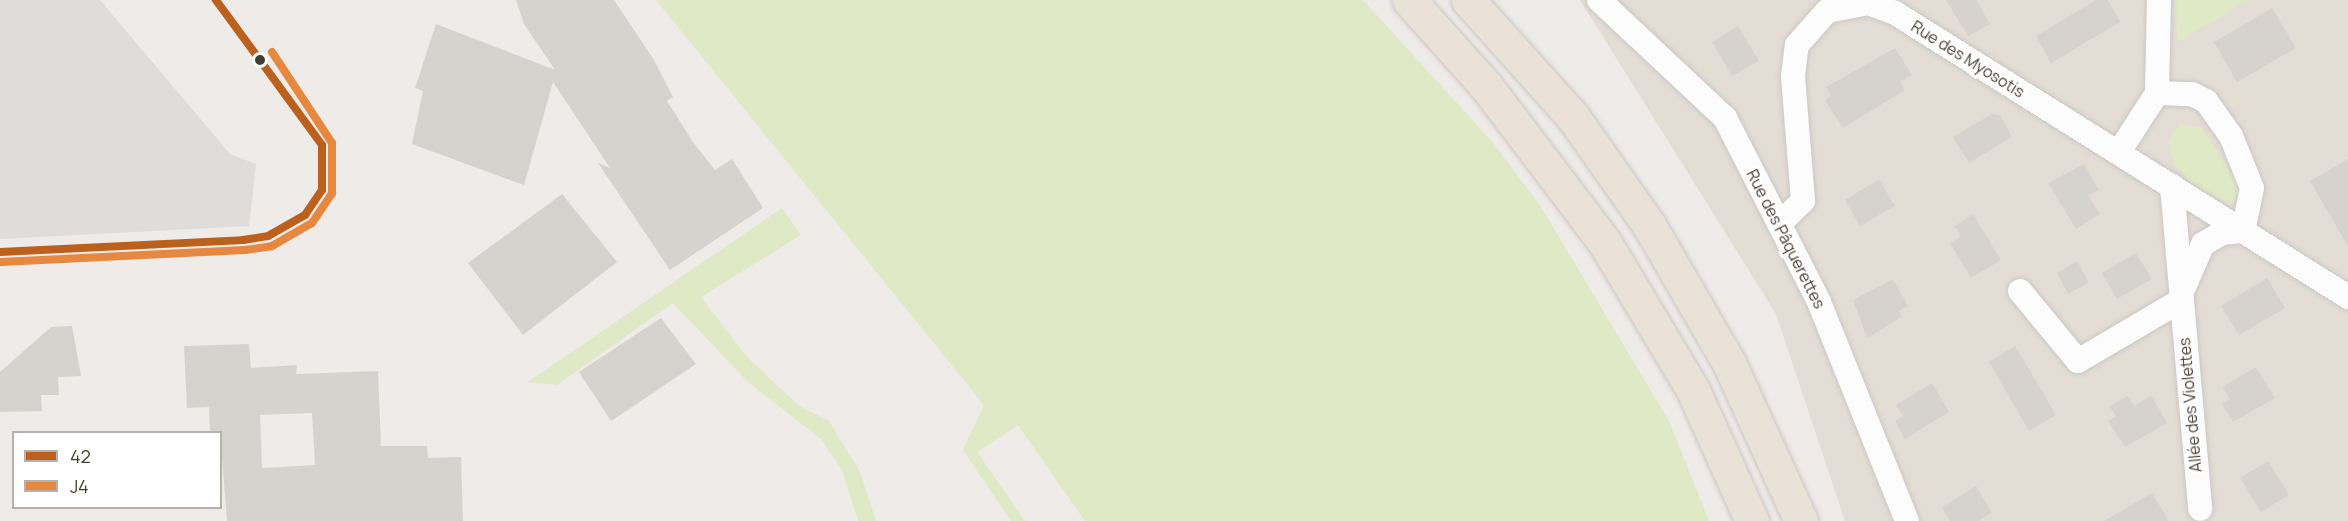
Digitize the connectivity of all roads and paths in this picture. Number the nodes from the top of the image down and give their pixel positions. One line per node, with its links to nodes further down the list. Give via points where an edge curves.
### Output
1 (1409, 0): 16 (highway, via 1486,86 1605,243 1693,390)
2 (1468, 0): 7 (highway)
3 (1500, 0): 7 (highway)
4 (1599, 0): 10 (street, Rue des Pâquerettes, via 1725,118)
5 (2159, 0): 6 (street)
6 (2157, 93): 8 (street); 11 (street, via 2192,94 2206,101 2231,135 2252,188)
7 (1572, 117): 17 (highway, via 1678,271 1753,411)
8 (2119, 152): 9 (street, Rue des Myosotis); 10 (street, Rue des Myosotis, via 1895,12 1868,3 1840,5 1814,20 1795,53 1803,201)
9 (2172, 186): 11 (street, Rue des Myosotis); 14 (street, Allée des Violettes)
10 (1779, 224): 18 (street, Rue des Pâquerettes, via 1819,302)
11 (2243, 231): 13 (street, Rue des Myosotis); 14 (street, Allée des Violettes, via 2222,233 2203,244 2190,263)
12 (2020, 291): 14 (street, via 2078,361)
13 (2348, 297)
14 (2180, 301): 15 (street, Allée des Violettes)
15 (2200, 509)
16 (1752, 521)
17 (1801, 521)
18 (1907, 521)

